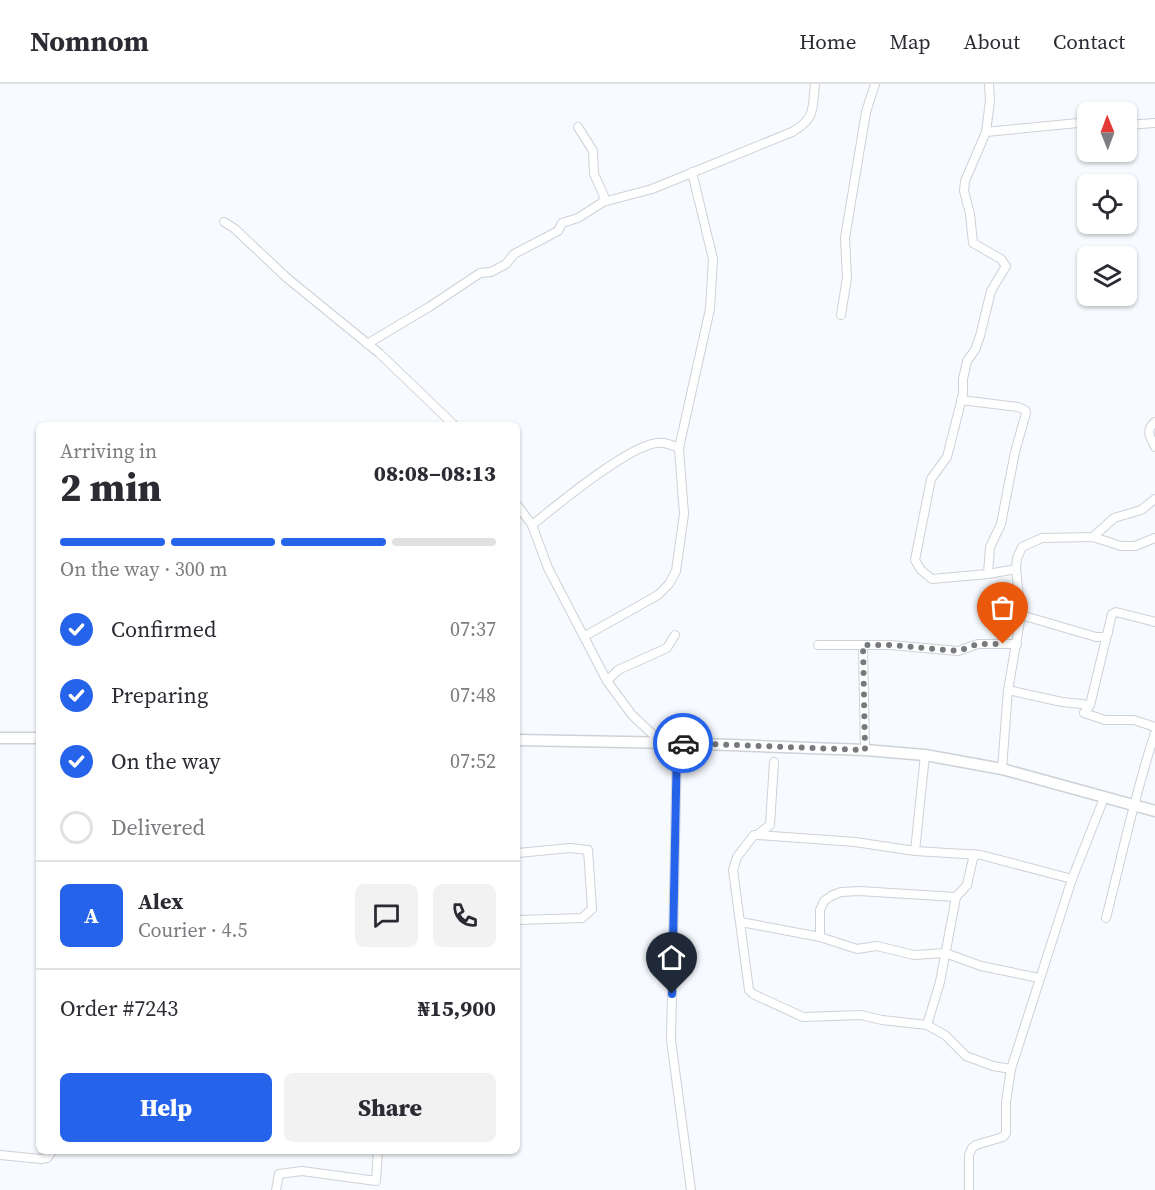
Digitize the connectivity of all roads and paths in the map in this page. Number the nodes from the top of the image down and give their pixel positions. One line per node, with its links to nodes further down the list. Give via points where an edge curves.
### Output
1 (815, 84): 9 (street, via 806,124)
2 (875, 84): 12 (street, via 866,112 845,238 847,278)
3 (989, 84): 8 (street)
4 (1077, 123): 8 (street)
5 (1155, 123): 6 (street)
6 (1137, 124)
7 (578, 127): 10 (street, via 593,151 594,174)
8 (986, 132): 14 (street, via 964,181 964,191 973,243 1006,266 991,291 980,336 967,361)
9 (692, 172): 10 (street, via 652,189); 18 (street, via 713,259 710,309)
10 (603, 202): 13 (street, via 562,223 558,231 514,254 506,264 491,273 480,273)
11 (224, 222): 13 (street)
12 (841, 315)
13 (367, 344): 15 (street)
14 (961, 400): 25 (street, via 1018,407 1026,413 1001,524 990,547); 25 (street, via 947,457 931,479 915,560 932,579)
15 (451, 422)
16 (1155, 422): 17 (street, via 1149,435)
17 (1155, 447)
18 (679, 448): 21 (street, via 656,443 642,448 590,480); 30 (street, via 684,514 676,571 658,595)
19 (1155, 499): 22 (street, via 1141,510 1114,518)
20 (520, 509): 21 (street)
21 (532, 525): 30 (street, via 548,568)
22 (1093, 537): 23 (street, via 1121,546 1135,546); 24 (street, via 1032,541 1022,547)
23 (1155, 538)
24 (1016, 569): 25 (street); 26 (street)
25 (988, 574)
26 (1021, 615): 28 (street, via 1096,637); 31 (street)
27 (1155, 622): 28 (street, via 1116,612 1110,619)
28 (1108, 633): 36 (street)
29 (675, 635): 34 (street, via 667,648 618,670)
30 (585, 636): 34 (street)
31 (1017, 644): 33 (street, via 978,644 958,651); 35 (street)
32 (818, 645): 33 (street)
33 (863, 645): 44 (street)
34 (607, 681): 43 (street, via 632,715)
35 (1008, 690): 36 (street); 47 (street)
36 (1090, 705): 37 (street, via 1084,713)
37 (1155, 727)
38 (1155, 733): 49 (street)
39 (0, 738): 40 (main road)
40 (36, 738)
41 (520, 740): 43 (main road)
42 (677, 742): 43 (main road); 44 (main road); 69 (street, via 671,1040)
43 (662, 743)
44 (865, 750): 45 (main road)
45 (925, 755): 47 (main road); 52 (street)
46 (774, 762): 51 (street, via 770,825)
47 (1002, 768): 48 (main road)
48 (1104, 798): 49 (main road); 55 (street)
49 (1135, 806): 50 (main road); 57 (street)
50 (1155, 811)
51 (757, 835): 52 (street); 59 (street, via 734,863)
52 (915, 851): 54 (street)
53 (520, 853): 58 (street, via 588,850 592,909 582,918)
54 (974, 854): 55 (street); 56 (street, via 967,885)
55 (1072, 879): 62 (street)
56 (956, 897): 60 (street, via 841,892 824,901); 61 (street)
57 (1106, 918)
58 (520, 920)
59 (741, 922): 60 (street); 63 (street, via 747,985 753,994 803,1017 861,1015)
60 (820, 937): 61 (street, via 857,949 877,946 914,955)
61 (945, 953): 62 (street, via 981,966); 63 (street)
62 (1039, 978): 64 (street)
63 (927, 1025): 64 (street, via 945,1035 966,1056)
64 (1011, 1069): 70 (street, via 1006,1133 972,1148)
65 (50, 1154): 67 (street, via 41,1159)
66 (378, 1154): 68 (street, via 376,1181 302,1171 279,1174)
67 (0, 1155)
68 (276, 1190)
69 (691, 1190)
70 (969, 1190)

